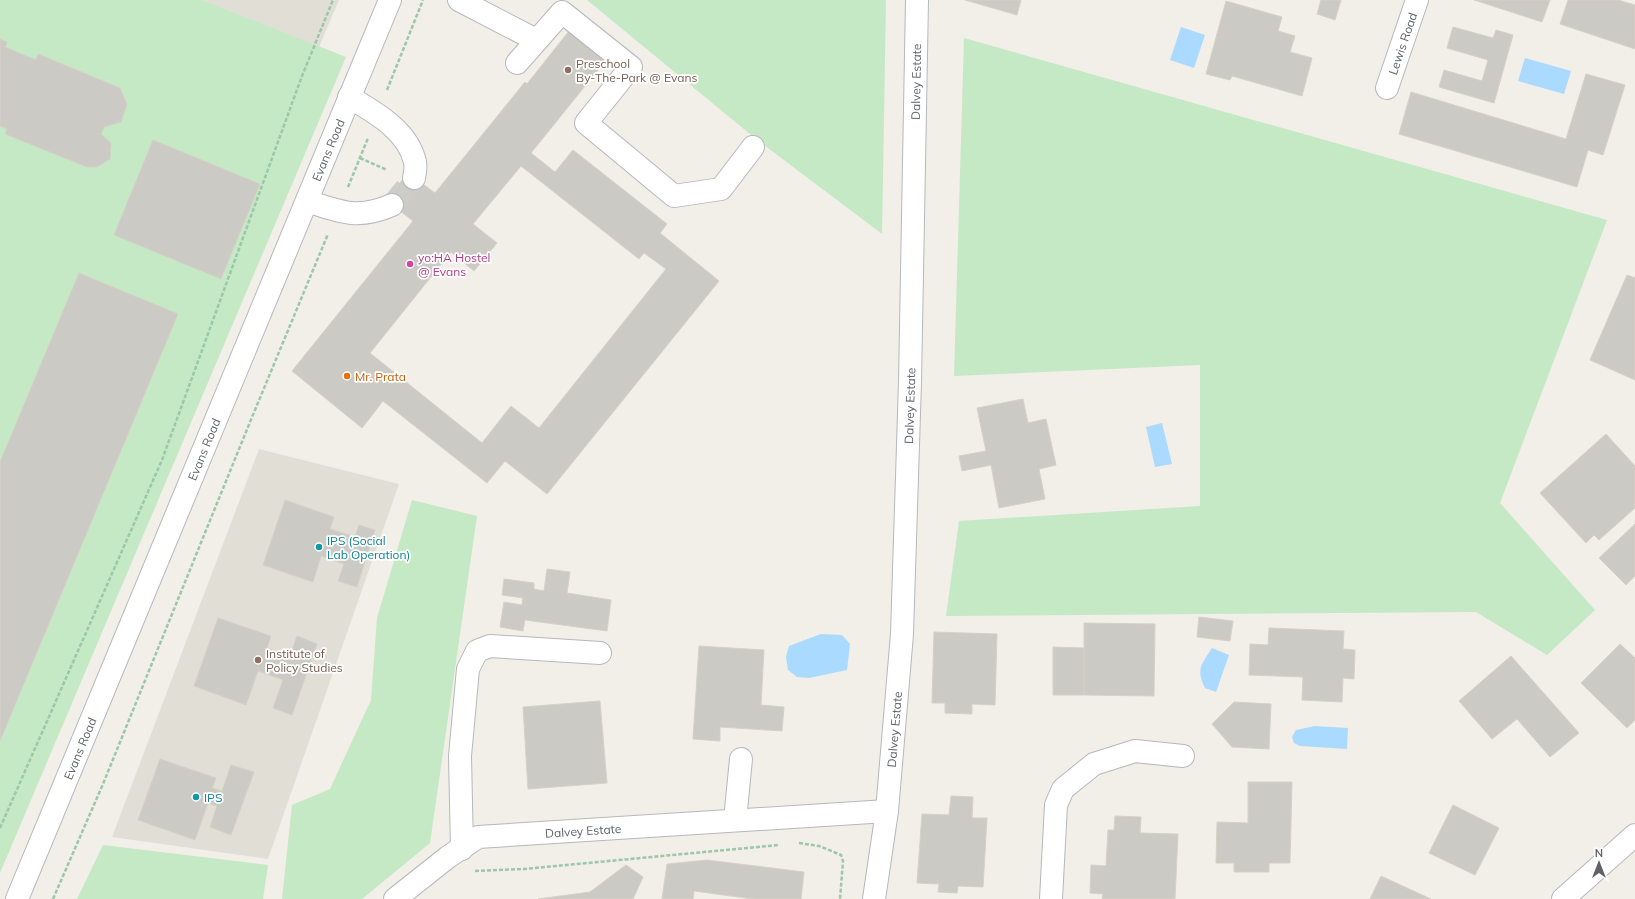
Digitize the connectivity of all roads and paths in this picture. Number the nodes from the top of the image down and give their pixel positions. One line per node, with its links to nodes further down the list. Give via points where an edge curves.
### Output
1 (332, 0): 24 (path, via 162,460)
2 (390, 0): 10 (street, Evans Road)
3 (424, 0): 11 (path)
4 (459, 0): 7 (street)
5 (917, 0): 22 (street, Dalvey Estate, via 910,382 902,634)
6 (1417, 0): 9 (street, Lewis Road)
7 (536, 40): 8 (street); 12 (street, via 562,12 631,67 586,123 674,196 721,189)
8 (517, 63)
9 (1387, 88)
10 (349, 97): 11 (street); 16 (street, Evans Road)
11 (378, 114): 13 (path); 15 (street, via 402,136 409,147 415,162)
12 (753, 147)
13 (360, 158): 14 (path); 18 (path)
14 (387, 170)
15 (414, 178)
16 (306, 201): 18 (street); 30 (street, Evans Road)
17 (392, 205): 18 (street, via 376,212)
18 (337, 212): 31 (path, via 103,784)
19 (600, 654): 28 (street, via 490,646 477,651 468,669 460,756)
20 (1183, 756): 35 (street, via 1135,751 1094,764 1062,789 1056,805)
21 (741, 759): 23 (street)
22 (887, 811): 23 (street, Dalvey Estate); 34 (street, Dalvey Estate)
23 (735, 820): 28 (street, Dalvey Estate, via 478,837)
24 (0, 828)
25 (1635, 835): 36 (street)
26 (791, 844): 33 (path, via 819,846 840,855 843,861)
27 (783, 845): 29 (path, via 524,869)
28 (462, 849): 32 (street, Dalvey Estate)
29 (471, 871)
30 (17, 899)
31 (53, 899)
32 (395, 899)
33 (840, 899)
34 (874, 899)
35 (1051, 899)
36 (1563, 899)

